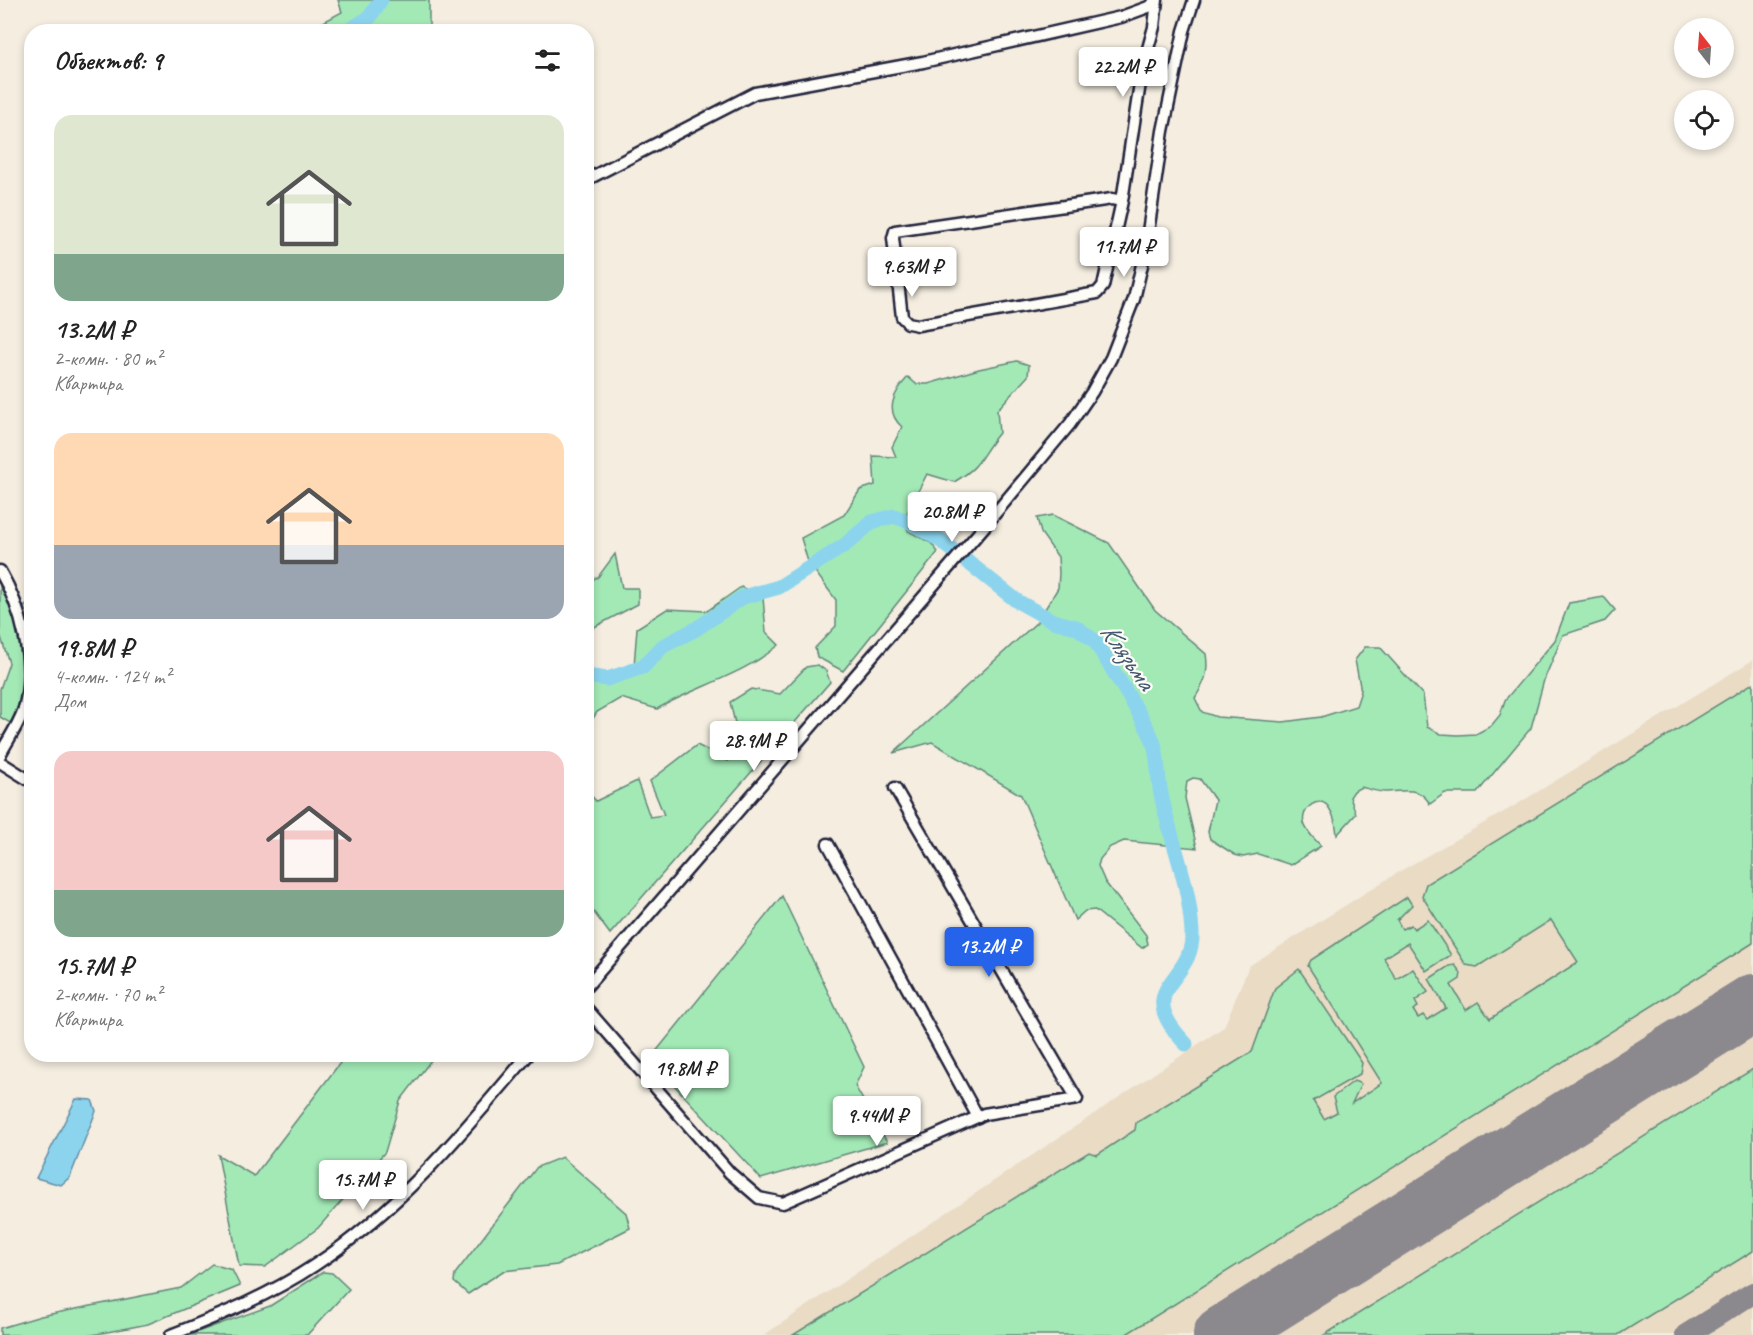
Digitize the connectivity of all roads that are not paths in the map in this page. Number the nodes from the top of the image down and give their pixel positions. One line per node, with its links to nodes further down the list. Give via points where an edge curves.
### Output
1 (1156, 0): 3 (street, via 1151,6 1121,17 923,62 755,93); 4 (street, via 1155,27 1142,70)
2 (1194, 0): 13 (street, via 1163,130 1145,252 1134,299 1111,358 1070,424)
3 (594, 176)
4 (1122, 201): 4 (street, via 1103,286 1097,293 918,325 902,317 895,231 1112,199)
5 (0, 571): 6 (street)
6 (24, 635)
7 (24, 708): 8 (street)
8 (0, 755)
9 (0, 762): 10 (street)
10 (24, 777)
11 (895, 788): 16 (street, via 1077,1100)
12 (828, 844): 16 (street)
13 (594, 978)
14 (594, 1017): 16 (street, via 730,1173 759,1198 783,1203)
15 (522, 1062): 17 (street, via 440,1158 360,1232 266,1294)
16 (978, 1117)
17 (171, 1335)

